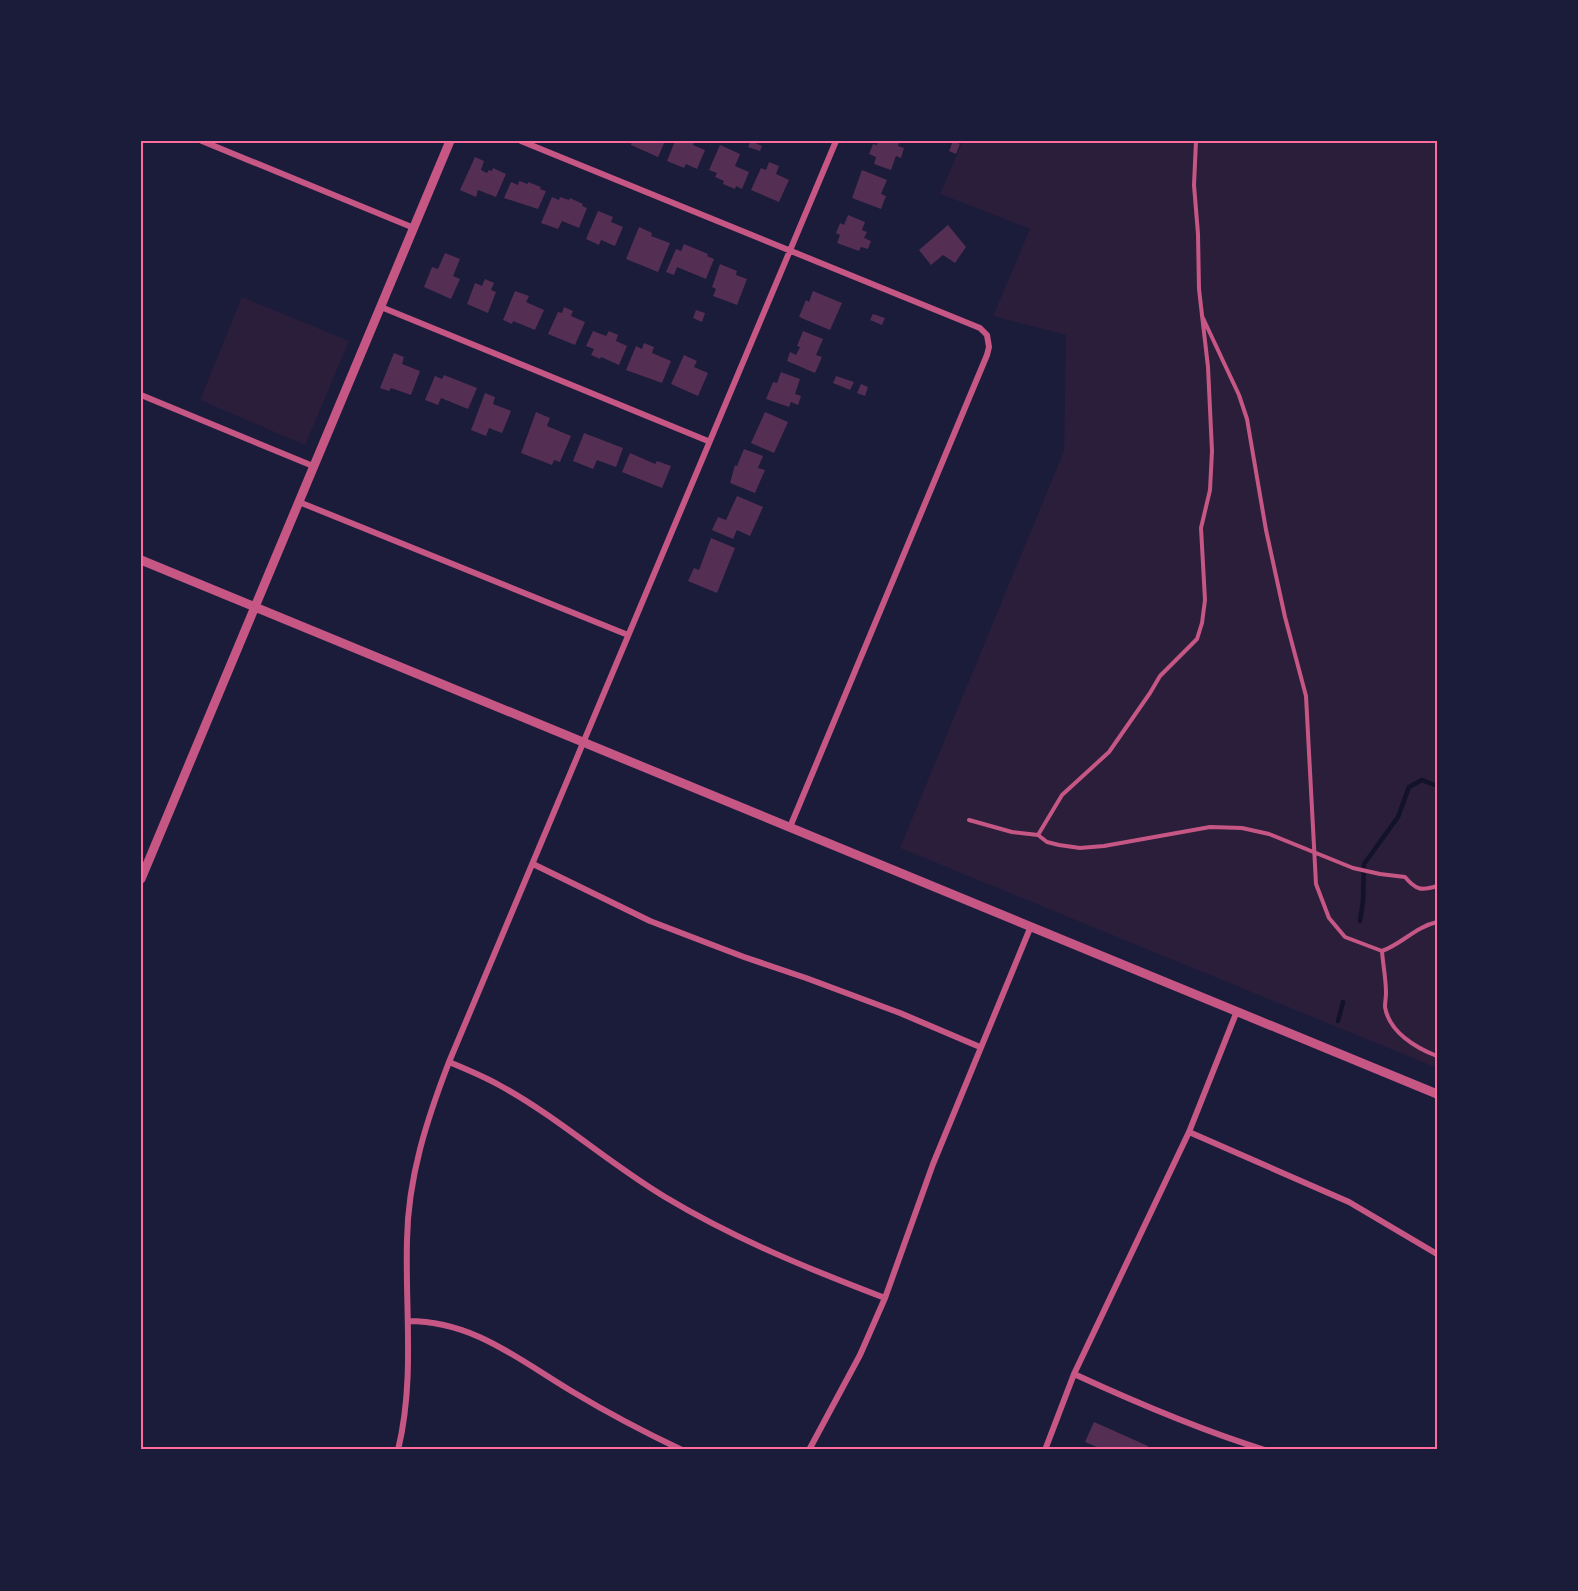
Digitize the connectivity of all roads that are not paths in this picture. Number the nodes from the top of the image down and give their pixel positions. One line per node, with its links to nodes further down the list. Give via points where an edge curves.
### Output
1 (202, 141): 6 (street)
2 (450, 141): 6 (street)
3 (521, 141): 7 (street)
4 (836, 141): 7 (street)
5 (1196, 141): 9 (lane, via 1194,185)
6 (414, 228): 8 (street)
7 (789, 251): 11 (street); 19 (street, via 980,328 987,335 989,347)
8 (381, 307): 11 (street); 12 (street)
9 (1202, 316): 20 (lane, via 1210,388 1212,469 1201,528 1205,600 1200,633 1160,676 1109,752 1062,795); 21 (lane, via 1247,419 1266,530 1306,696)
10 (141, 395): 12 (street)
11 (708, 441): 16 (street)
12 (313, 466): 13 (street)
13 (299, 502): 15 (street); 16 (street)
14 (141, 560): 15 (street)
15 (255, 606): 17 (street); 23 (street)
16 (628, 635): 17 (street)
17 (583, 742): 19 (street); 22 (street)
18 (969, 820): 20 (lane)
19 (790, 827): 26 (street)
20 (1038, 836): 21 (lane, via 1068,847 1090,848 1228,826 1269,834)
21 (1314, 854): 24 (lane, via 1353,868 1405,877 1414,888 1423,891); 27 (lane, via 1317,884 1329,918 1345,937)
22 (533, 864): 29 (street, via 650,921 900,1013); 31 (street)
23 (141, 879)
24 (1437, 886)
25 (1437, 922): 27 (lane, via 1424,925)
26 (1031, 926): 28 (street); 29 (street)
27 (1382, 951): 30 (lane, via 1385,1007 1392,1023 1404,1038)
28 (1237, 1011): 32 (street); 33 (street)
29 (980, 1047): 35 (street)
30 (1437, 1056)
31 (449, 1062): 35 (street, via 508,1090 621,1169 700,1217 794,1263); 36 (street, via 422,1139 410,1201)
32 (1437, 1094)
33 (1189, 1132): 34 (street, via 1349,1202); 37 (street)
34 (1437, 1254)
35 (885, 1298): 40 (street, via 860,1355)
36 (408, 1321): 38 (street, via 406,1408); 39 (street, via 441,1324 480,1336 591,1403)
37 (1074, 1374): 41 (street); 42 (street, via 1138,1404)
38 (398, 1450)
39 (681, 1450)
40 (809, 1450)
41 (1045, 1450)
42 (1265, 1450)

